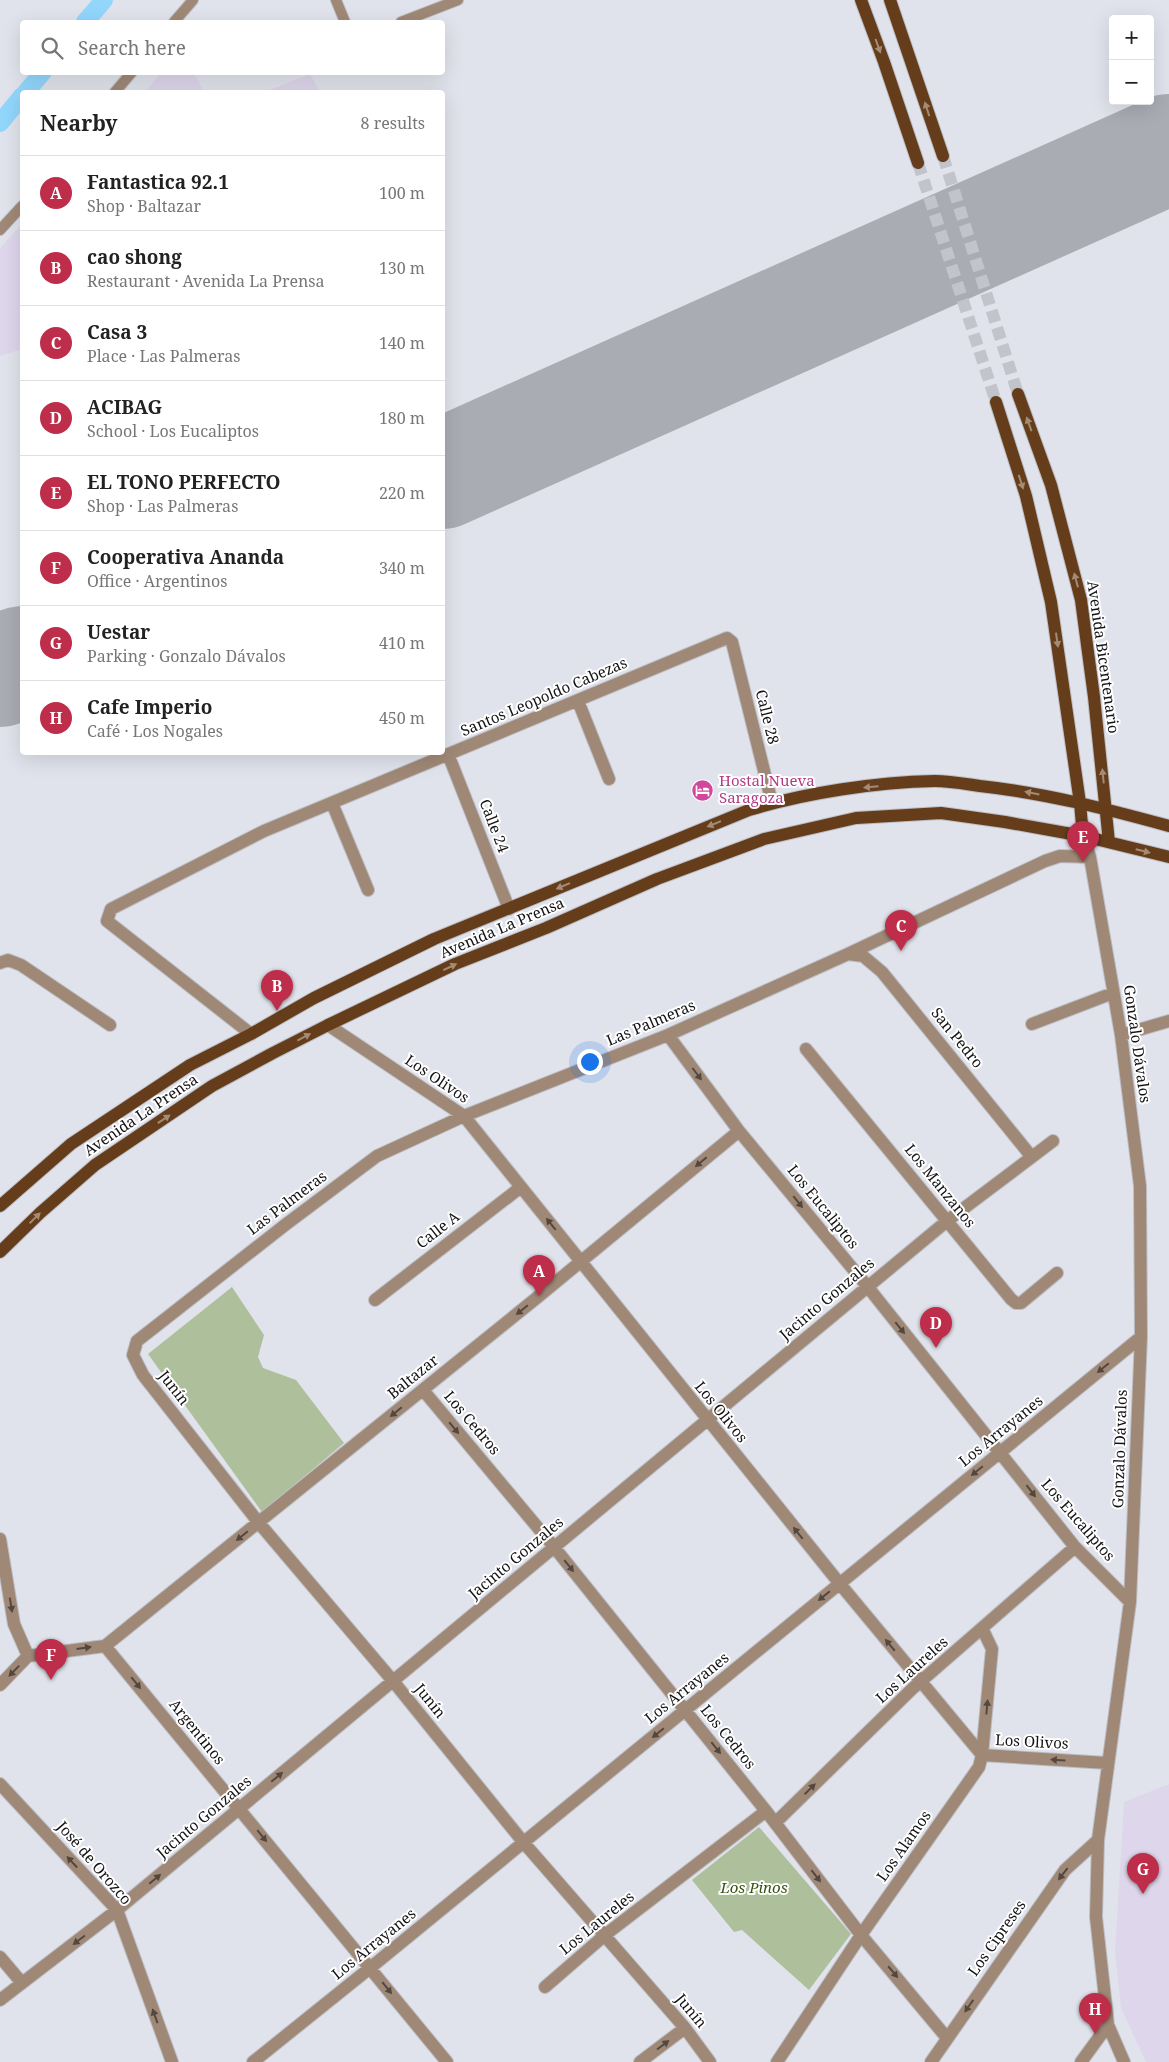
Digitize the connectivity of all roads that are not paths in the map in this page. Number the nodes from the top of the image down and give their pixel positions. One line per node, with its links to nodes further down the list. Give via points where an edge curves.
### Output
1 (193, 0): 6 (lane)
2 (336, 0): 7 (lane)
3 (458, 0): 8 (lane)
4 (861, 0): 12 (main road, one-way to 12)
5 (890, 0): 11 (main road, one-way to 5)
6 (176, 20)
7 (344, 20)
8 (405, 20)
9 (129, 75): 10 (lane)
10 (117, 90)
11 (943, 156)
12 (918, 163)
13 (20, 208): 14 (lane)
14 (0, 230)
15 (1018, 394): 24 (main road, Avenida Bicentenario, one-way to 15, via 1081,600 1051,485)
16 (996, 402): 23 (main road, one-way to 23, via 1026,496 1051,602)
17 (730, 639): 18 (street, Santos Leopoldo Cabezas); 22 (street, Calle 28)
18 (578, 701): 19 (street, Santos Leopoldo Cabezas); 20 (street)
19 (448, 754): 21 (street, Santos Leopoldo Cabezas); 31 (street, Calle 24)
20 (609, 779)
21 (332, 803): 30 (street); 39 (street, Santos Leopoldo Cabezas, via 264,831 111,909 107,920)
22 (772, 803): 23 (main road, Avenida La Prensa, one-way to 22, via 1010,789 936,781 847,788); 31 (main road, Avenida La Prensa, one-way to 31)
23 (1080, 803): 24 (main road, Avenida La Prensa); 26 (main road)
24 (1106, 809): 25 (main road, Avenida La Prensa); 27 (main road, Avenida Bicentenario)
25 (1169, 826)
26 (1083, 836): 27 (main road, Avenida La Prensa); 28 (street, Gonzalo Dávalos); 36 (main road, Avenida La Prensa, one-way to 26, via 455,964 656,879 764,839 856,818 941,813)
27 (1109, 842): 29 (main road, Avenida La Prensa, one-way to 29)
28 (1090, 857): 32 (street, Las Palmeras, via 1060,856 1045,861); 34 (street, Gonzalo Dávalos)
29 (1169, 857)
30 (368, 890)
31 (509, 909): 39 (main road, Avenida La Prensa, via 434,939 314,998)
32 (848, 954): 40 (street, Las Palmeras); 46 (street, San Pedro, via 863,956 882,972)
33 (0, 963): 38 (street, via 8,960 21,965)
34 (1113, 993): 37 (street); 41 (street, Gonzalo Dávalos)
35 (1169, 1021): 41 (street)
36 (328, 1024): 43 (street, Los Olivos); 50 (main road, Avenida La Prensa, one-way to 36, via 95,1165 212,1086)
37 (1032, 1024)
38 (110, 1025)
39 (250, 1034): 48 (main road, Avenida La Prensa, via 190,1065 71,1144)
40 (668, 1035): 43 (street, Las Palmeras); 44 (street, Los Eucaliptos, one-way to 44)
41 (1121, 1035): 55 (street, Gonzalo Dávalos, via 1140,1186)
42 (806, 1049): 49 (street, Los Manzanos)
43 (464, 1116): 47 (street, Los Olivos); 56 (street, Las Palmeras, via 377,1156 137,1340)
44 (739, 1130): 51 (street, Baltazar, one-way to 51); 53 (street, Los Eucaliptos, one-way to 53)
45 (1053, 1141): 46 (street, Jacinto Gonzales)
46 (1031, 1156): 49 (street, Jacinto Gonzales)
47 (521, 1187): 51 (street, Los Olivos, one-way to 47); 54 (street, Calle A)
48 (0, 1206)
49 (947, 1220): 52 (street, Los Manzanos, via 1016,1303); 53 (street, Jacinto Gonzales)
50 (0, 1252)
51 (582, 1262): 57 (street, Baltazar, one-way to 57); 58 (street, Los Olivos)
52 (1057, 1273)
53 (867, 1286): 58 (street, Jacinto Gonzales); 59 (street, Los Eucaliptos, one-way to 59)
54 (374, 1300)
55 (1141, 1337): 59 (street, Los Arrayanes, one-way to 59); 65 (street, Gonzalo Dávalos)
56 (133, 1355): 60 (street, Junín, via 143,1375)
57 (423, 1390): 60 (street, Baltazar, one-way to 60); 62 (street, Los Cedros, one-way to 62)
58 (706, 1420): 62 (street, Jacinto Gonzales); 64 (street, Los Olivos, one-way to 58)
59 (1000, 1452): 63 (street, Los Eucaliptos, one-way to 63); 64 (street, Los Arrayanes, one-way to 64)
60 (260, 1523): 67 (street, Baltazar, one-way to 67); 69 (street, Junín)
61 (0, 1539): 68 (street, one-way to 68, via 14,1624)
62 (554, 1547): 69 (street, Jacinto Gonzales); 72 (street, Los Cedros, one-way to 72)
63 (1075, 1547): 65 (street, Los Eucaliptos); 66 (street, Los Laureles)
64 (840, 1584): 70 (street, Los Olivos, one-way to 64); 72 (street, Los Arrayanes, one-way to 72)
65 (1130, 1602): 74 (street, Gonzalo Dávalos)
66 (982, 1628): 70 (street, Los Laureles); 73 (street, Los Alamos, one-way to 66, via 992,1649)
67 (105, 1646): 68 (street, one-way to 67); 76 (street, Argentinos, one-way to 76)
68 (28, 1656): 71 (street, one-way to 71)
69 (393, 1681): 76 (street, Jacinto Gonzales, one-way to 69); 80 (street, Junín)
70 (922, 1682): 73 (street, Los Olivos); 78 (street, Los Laureles, one-way to 70)
71 (0, 1685)
72 (685, 1710): 77 (street, Los Cedros, one-way to 77); 80 (street, Los Arrayanes, one-way to 80)
73 (982, 1755): 74 (street, Los Olivos, one-way to 73); 83 (street, Los Alamos, via 978,1767)
74 (1107, 1763): 79 (street, Gonzalo Dávalos)
75 (0, 1784): 81 (street, José de Orozco, one-way to 75)
76 (240, 1809): 81 (street, Jacinto Gonzales, one-way to 76); 85 (street, Argentinos, one-way to 85)
77 (766, 1811): 78 (street, Los Cedros); 82 (street, Los Laureles)
78 (775, 1823): 83 (street, Los Cedros, one-way to 83)
79 (1098, 1840): 89 (street, Gonzalo Dávalos, via 1096,1917); 91 (street, Los Cipreses, one-way to 91, via 1065,1870)
80 (524, 1843): 82 (street, Junín); 85 (street, Los Arrayanes)
81 (117, 1910): 86 (street, Jacinto Gonzales, one-way to 86); 92 (street, José de Orozco, one-way to 81)
82 (605, 1935): 87 (street, Los Laureles); 90 (street, Junín)
83 (862, 1935): 91 (street, Los Cedros, one-way to 91); 97 (street, Los Alamos)
84 (0, 1956): 86 (street)
85 (370, 1968): 93 (street, Los Arrayanes); 94 (street, Argentinos, one-way to 94)
86 (22, 1983): 88 (street, Jacinto Gonzales)
87 (545, 1987)
88 (0, 2000)
89 (1108, 2025): 99 (street); 100 (street, Gonzalo Dávalos)
90 (685, 2028): 95 (street, one-way to 90); 96 (street, Junín)
91 (947, 2038): 98 (street, Los Cipreses)
92 (172, 2062)
93 (253, 2062)
94 (448, 2062)
95 (640, 2062)
96 (710, 2062)
97 (777, 2062)
98 (930, 2062)
99 (1082, 2062)
100 (1124, 2062)

